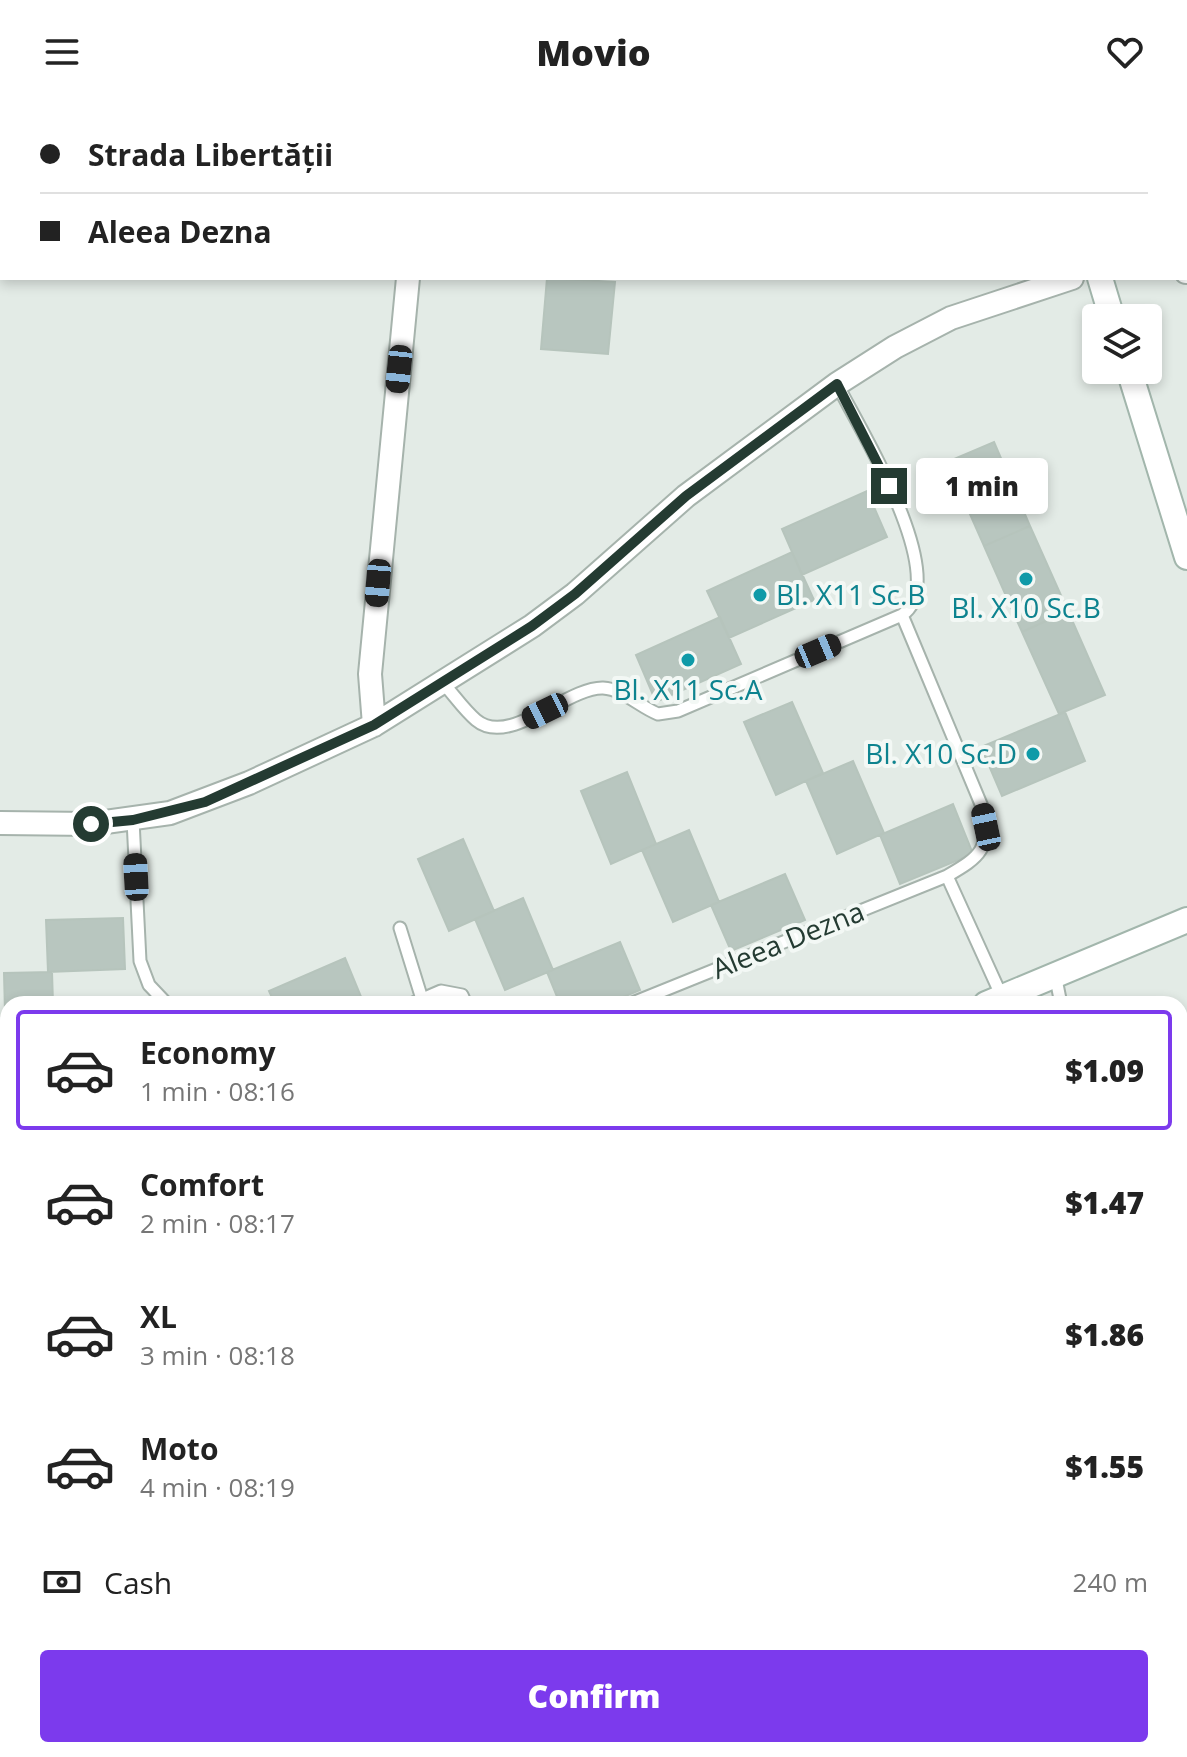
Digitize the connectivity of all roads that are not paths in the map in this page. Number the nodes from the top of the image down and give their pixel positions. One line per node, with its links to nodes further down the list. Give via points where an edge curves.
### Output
1 (408, 280): 10 (street, via 370,674)
2 (1066, 280): 5 (street, via 951,318)
3 (1101, 280): 4 (street)
4 (1108, 304)
5 (837, 384): 8 (lane, via 907,526 919,588 917,599); 9 (street, via 686,496 575,594)
6 (1133, 384): 7 (street)
7 (1187, 557)
8 (902, 615): 9 (lane, via 678,711 658,714 616,690 601,688 523,721 492,727 478,722); 13 (lane, Aleea Dezna, via 983,809 981,852)
9 (443, 683): 10 (street)
10 (374, 725): 11 (street, via 205,802)
11 (133, 820): 12 (street); 17 (lane, via 140,961)
12 (0, 823)
13 (947, 876): 21 (lane, Aleea Dezna); 22 (lane)
14 (1187, 920): 16 (street)
15 (400, 928): 18 (lane)
16 (1055, 974): 23 (street); 24 (lane)
17 (158, 996)
18 (416, 996)
19 (430, 996): 20 (lane, via 441,991)
20 (462, 996)
21 (650, 996)
22 (992, 996)
23 (1005, 996)
24 (1059, 996)

